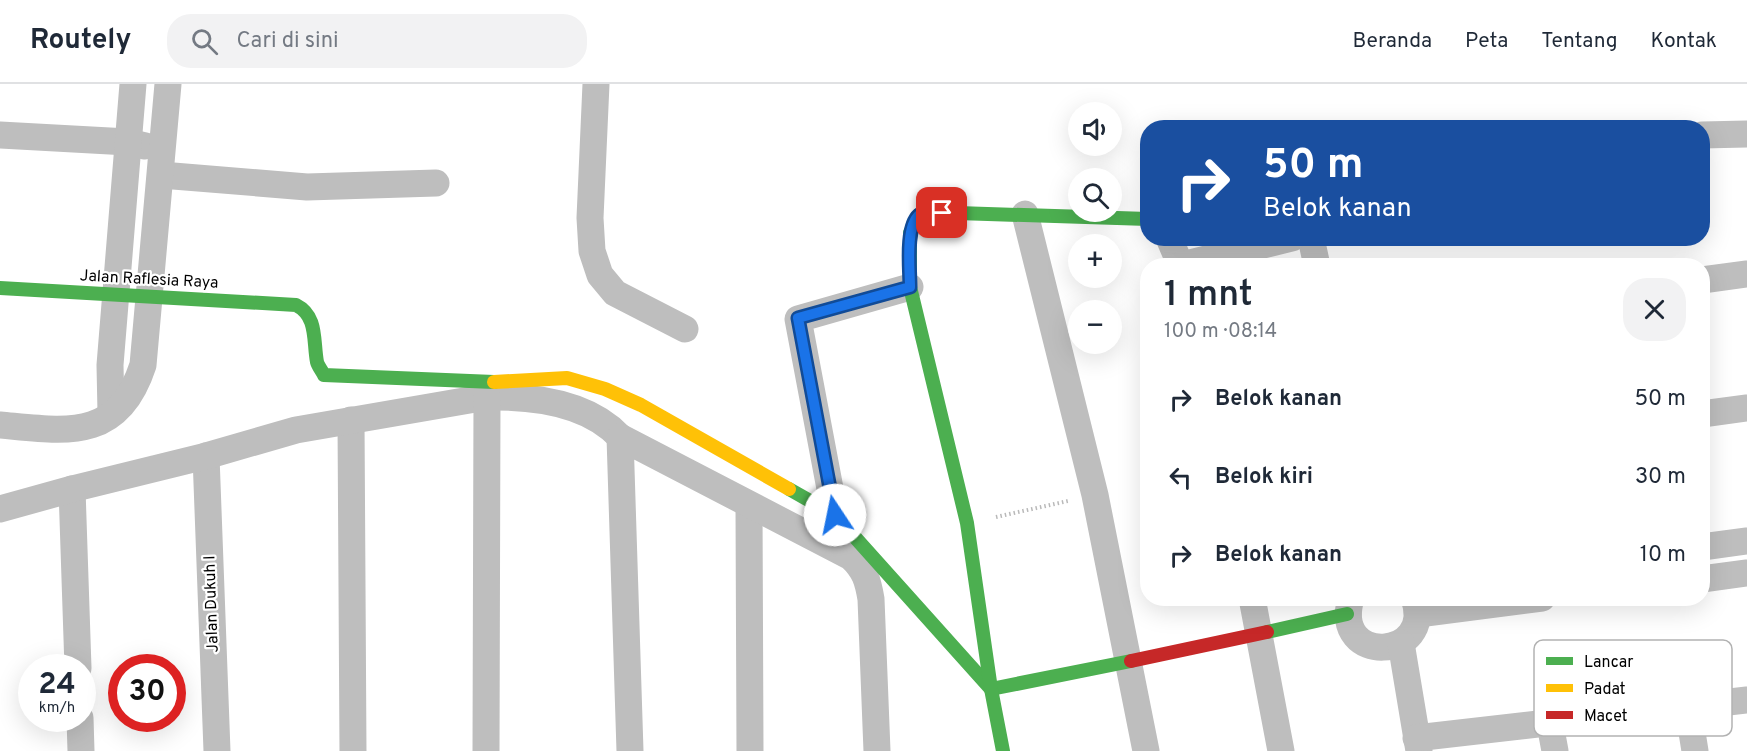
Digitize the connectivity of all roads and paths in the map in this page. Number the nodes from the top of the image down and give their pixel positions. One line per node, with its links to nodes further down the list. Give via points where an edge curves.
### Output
1 (133, 84): 7 (street)
2 (168, 84): 8 (street)
3 (596, 84): 20 (street, via 590,218 592,251 600,275 615,293)
4 (1747, 134): 6 (street)
5 (0, 135): 7 (street)
6 (1710, 135)
7 (128, 141): 8 (street); 18 (street)
8 (162, 163): 9 (street, via 307,187); 19 (street)
9 (436, 183)
10 (1024, 214): 11 (street); 16 (street, via 919,215 910,233); 30 (street)
11 (1140, 219)
12 (1259, 246): 13 (street)
13 (1210, 258)
14 (1747, 274): 15 (street)
15 (1710, 279)
16 (910, 287): 33 (street, via 798,318); 34 (street)
17 (0, 288): 18 (street, Jalan Raflesia Raya)
18 (115, 295): 19 (street, Jalan Raflesia Raya); 23 (street)
19 (150, 297): 23 (street, via 143,365 135,390); 33 (street, Jalan Raflesia Raya, via 296,305 304,309 312,322 317,362 324,375 491,382 567,378 605,389 641,405)
20 (685, 329)
21 (487, 397): 25 (street); 27 (street, via 549,401 589,414 608,424); 57 (street)
22 (1747, 408): 24 (street)
23 (111, 413): 26 (street, via 82,429)
24 (1710, 413)
25 (351, 420): 28 (street, via 296,430); 56 (street)
26 (0, 424)
27 (620, 437): 31 (street); 58 (street)
28 (207, 456): 29 (street); 55 (street, Jalan Dukuh I)
29 (72, 489): 32 (street); 44 (street)
30 (1095, 495): 34 (path); 45 (street)
31 (749, 506): 59 (street); 60 (street, via 852,556 867,575)
32 (0, 509)
33 (835, 515): 46 (street)
34 (967, 524): 46 (street)
35 (1747, 541): 36 (street)
36 (1710, 546)
37 (1747, 573): 38 (street)
38 (1710, 578)
39 (1254, 606): 42 (street)
40 (1349, 606): 42 (street); 43 (street, via 1352,632 1365,645 1383,649)
41 (1416, 606): 43 (street, via 1413,631)
42 (1259, 632): 45 (street); 63 (street)
43 (1401, 644): 53 (street)
44 (78, 654)
45 (1128, 662): 46 (street); 62 (street)
46 (991, 689): 61 (street)
47 (1747, 700): 48 (street)
48 (1732, 702)
49 (1534, 727): 53 (street)
50 (80, 732): 54 (street)
51 (1552, 736): 64 (street)
52 (1693, 736): 65 (street)
53 (1418, 745)
54 (81, 751)
55 (217, 751)
56 (353, 751)
57 (486, 751)
58 (630, 751)
59 (750, 751)
60 (877, 751)
61 (1003, 751)
62 (1146, 751)
63 (1281, 751)
64 (1555, 751)
65 (1695, 751)

